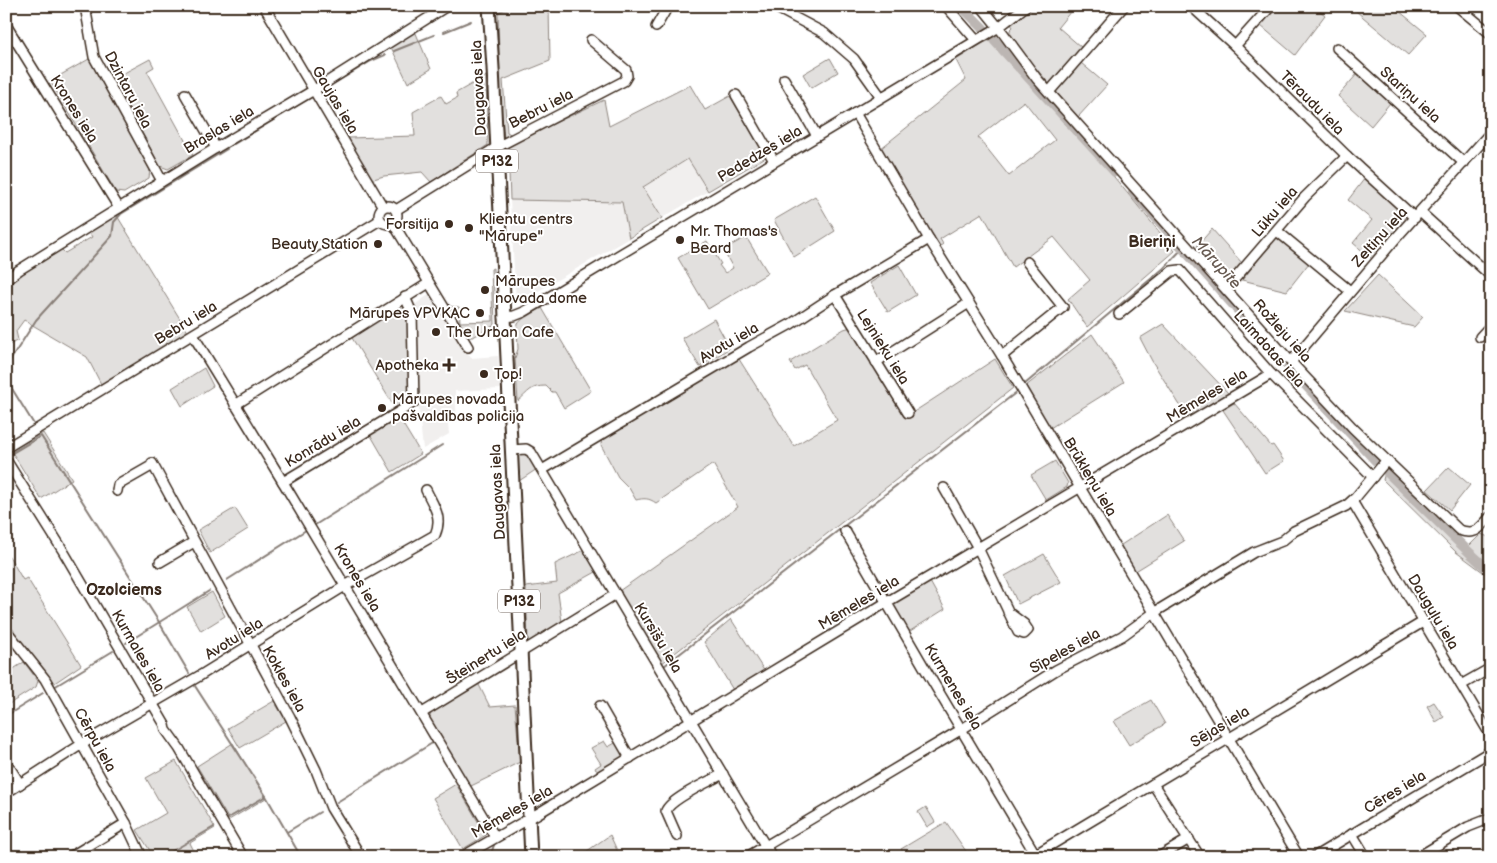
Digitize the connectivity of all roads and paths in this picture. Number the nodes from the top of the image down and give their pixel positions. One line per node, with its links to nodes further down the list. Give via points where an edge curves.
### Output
1 (85, 6): 36 (street, Dzintaru iela, via 94,57)
2 (264, 6): 23 (street, Gaujas iela)
3 (447, 6): 23 (street, Braslas iela)
4 (489, 6): 31 (main road, Daugavas iela / P132)
5 (668, 6): 15 (street)
6 (773, 6): 27 (street, via 824,33 854,59)
7 (946, 6): 19 (street)
8 (981, 6): 16 (street, Rožleju iela)
9 (1026, 6): 16 (street, Pededzes iela)
10 (1124, 6): 24 (street)
11 (1191, 6): 20 (street, Tēraudu iela)
12 (1271, 6): 20 (street)
13 (1457, 6): 17 (street)
14 (6, 25): 38 (street, Krones iela)
15 (656, 27)
16 (999, 27): 19 (street, Pededzes iela); 24 (street, Rožleju iela)
17 (1491, 34)
18 (591, 40): 31 (street, Bebru iela, via 626,70 624,81)
19 (976, 40): 27 (street, Pededzes iela)
20 (1235, 46): 33 (street, Tēraudu iela)
21 (1337, 48): 35 (street, Stariņu iela)
22 (784, 78): 30 (street)
23 (313, 90): 32 (street, Braslas iela); 37 (street, Gaujas iela)
24 (1049, 92): 49 (street, Rožleju iela)
25 (185, 94): 32 (street)
26 (736, 95): 34 (street)
27 (881, 97): 28 (street, Pededzes iela)
28 (855, 113): 30 (street, Pededzes iela); 44 (street, Brūkleņu iela)
29 (1491, 132): 35 (street, Zeltiņu iela)
30 (817, 136): 34 (street, Pededzes iela)
31 (497, 147): 39 (street, Bebru iela); 55 (main road, Daugavas iela / P132)
32 (216, 148): 36 (street, Braslas iela)
33 (1347, 156): 40 (street, Tēraudu iela); 43 (street, Lūku iela, via 1305,197)
34 (774, 161): 55 (street, Pededzes iela, via 524,312)
35 (1464, 163): 40 (street, Zeltiņu iela)
36 (162, 181): 38 (street, Braslas iela)
37 (383, 207): 39 (street, via 390,206); 41 (street, via 379,213)
38 (119, 208): 47 (street, Braslas iela)
39 (396, 210): 42 (street, via 397,217)
40 (1418, 215): 46 (street, Tēraudu iela); 50 (street, Zeltiņu iela)
41 (380, 220): 42 (street); 57 (street, Bebru iela)
42 (392, 223): 48 (street)
43 (1277, 231): 49 (street, Lūku iela); 50 (street)
44 (929, 239): 51 (street, Avotu iela); 53 (street, Brūkleņu iela)
45 (1027, 262): 60 (street, via 1062,307)
46 (1491, 276)
47 (6, 280)
48 (429, 282): 52 (street); 59 (street)
49 (1226, 289): 62 (street, Rožleju iela)
50 (1350, 291): 62 (street, Zeltiņu iela)
51 (835, 295): 61 (street, Lejnieku iela); 70 (street, Avotu iela)
52 (405, 298): 64 (street); 72 (street, Konrādu iela, via 412,313 414,402)
53 (969, 303): 60 (street, Brūkleņu iela); 61 (street)
54 (1119, 314): 63 (street, Laimdotas iela, via 1172,271 1180,270)
55 (504, 317): 67 (main road, Daugavas iela / P132)
56 (1491, 325): 58 (street)
57 (193, 335): 64 (street, Krones iela); 66 (street, Bebru iela)
58 (1480, 337)
59 (468, 347)
60 (1002, 356): 74 (street, Brūkleņu iela)
61 (876, 362): 65 (street, Lejnieku iela)
62 (1291, 362): 69 (street, Rožleju iela)
63 (1271, 374): 71 (street, Laimdotas iela); 74 (street, Mēmeles iela)
64 (235, 405): 72 (street, Krones iela)
65 (908, 412)
66 (6, 448)
67 (510, 450): 70 (street, Kursīšu iela, via 528,449); 91 (main road, Daugavas iela / P132)
68 (6, 460): 94 (street, Kurmales iela)
69 (1386, 461): 71 (street, Sīpeles iela); 78 (street, Rožleju iela, via 1459,530 1474,533)
70 (542, 470): 84 (street, Kursīšu iela)
71 (1373, 477): 77 (street, Sīpeles iela)
72 (283, 482): 83 (street, Krones iela)
73 (944, 488): 81 (street)
74 (1080, 488): 81 (street, Mēmeles iela); 87 (street, Brūkleņu iela)
75 (426, 490): 83 (street, Avotu iela, via 439,518 435,535)
76 (117, 491): 80 (street, Kokles iela, via 118,484 152,464)
77 (1352, 501): 87 (street, Sīpeles iela, via 1294,531 1282,541 1254,552); 88 (street, Dauguļu iela)
78 (1491, 516)
79 (845, 531): 85 (street, Kurmenes iela)
80 (194, 542): 82 (street); 90 (street, Kokles iela)
81 (978, 548): 85 (street, Mēmeles iela); 86 (street)
82 (160, 562)
83 (345, 586): 90 (street, Avotu iela); 96 (street, Krones iela)
84 (616, 594): 91 (street, Šteinertu iela); 97 (street, Kursīšu iela)
85 (887, 602): 97 (street, Mēmeles iela); 98 (street, Kurmenes iela)
86 (1008, 612)
87 (1155, 612): 98 (street, Sīpeles iela, via 1122,636 1056,670); 100 (street, Brūkleņu iela)
88 (1423, 622): 93 (street, Dauguļu iela); 100 (street, Sējas iela)
89 (6, 630): 101 (street, Cērpu iela, via 45,680)
90 (250, 645): 94 (street, Avotu iela); 121 (street, Kokles iela, via 301,739 331,808)
91 (522, 650): 96 (street, Šteinertu iela); 110 (main road, Daugavas iela / P132)
92 (1491, 668): 93 (street)
93 (1461, 685): 99 (street, Dauguļu iela)
94 (152, 703): 101 (street, Avotu iela); 120 (street, Kurmales iela)
95 (600, 706): 103 (street)
96 (422, 713): 114 (street, Krones iela)
97 (692, 721): 103 (street, Mēmeles iela); 105 (street, Kursīšu iela)
98 (962, 729): 116 (street, Sīpeles iela); 117 (street, Kurmenes iela)
99 (1491, 736)
100 (1229, 738): 107 (street, Sējas iela); 128 (street, Brūkleņu iela)
101 (82, 744): 106 (street, Avotu iela); 111 (street, Cērpu iela)
102 (1491, 751): 112 (street, Cēres iela)
103 (630, 758): 110 (street, Mēmeles iela)
104 (6, 762): 106 (street)
105 (723, 774): 113 (street, via 667,808); 116 (street, Kursīšu iela)
106 (20, 784): 108 (street, Avotu iela)
107 (1153, 784): 115 (street); 117 (street, Sējas iela)
108 (6, 792)
109 (1491, 818): 131 (street, via 1468,827)
110 (529, 819): 114 (street, Mēmeles iela); 123 (main road, Daugavas iela / P132)
111 (126, 823): 118 (street); 119 (street, Cērpu iela)
112 (1352, 834): 129 (street, Cēres iela); 130 (street)
113 (677, 836)
114 (495, 837): 122 (street, Mēmeles iela)
115 (1189, 839): 126 (street); 127 (street)
116 (765, 845): 124 (street, Sīpeles iela); 125 (street, Kursīšu iela)
117 (1035, 856)
118 (70, 857)
119 (142, 857)
120 (243, 857)
121 (361, 857)
122 (462, 857)
123 (531, 857)
124 (747, 857)
125 (772, 857)
126 (1159, 857)
127 (1200, 857)
128 (1299, 857)
129 (1314, 857)
130 (1366, 857)
131 (1418, 857)

